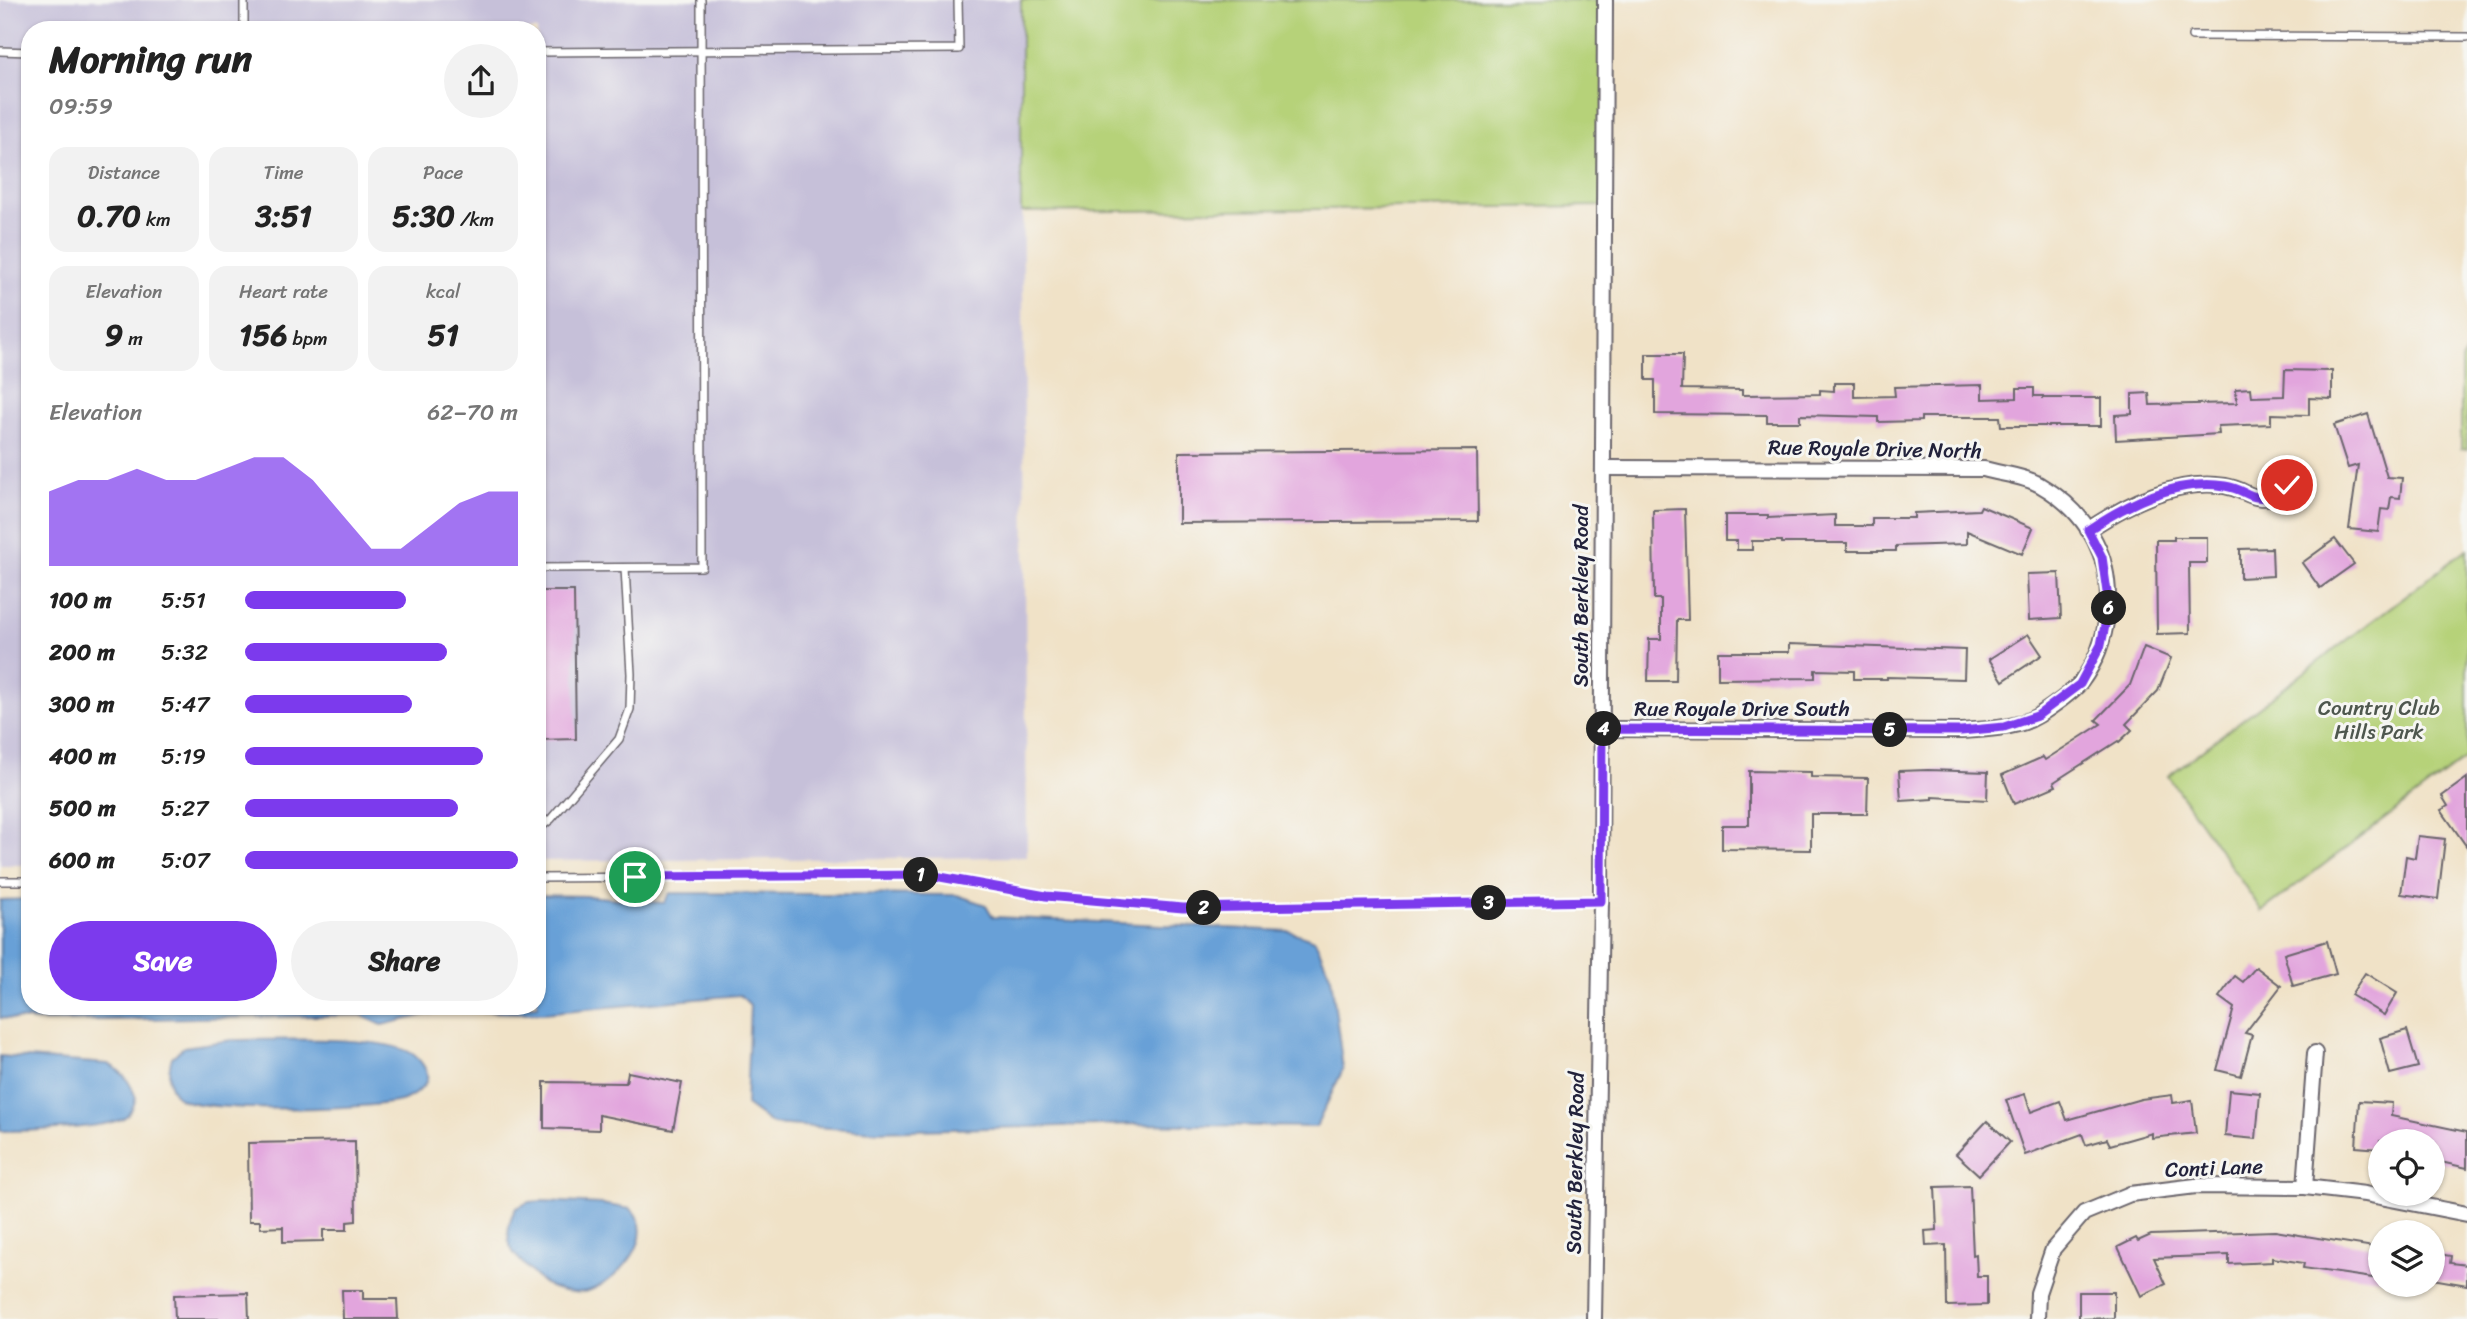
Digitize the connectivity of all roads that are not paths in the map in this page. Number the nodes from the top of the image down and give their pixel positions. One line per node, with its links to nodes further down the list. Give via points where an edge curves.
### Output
1 (244, 0): 5 (lane)
2 (701, 0): 11 (lane)
3 (958, 0): 11 (lane, via 959,49)
4 (1605, 0): 12 (street, South Berkley Road)
5 (244, 21)
6 (2192, 36): 7 (lane)
7 (2467, 37)
8 (0, 51): 9 (lane)
9 (21, 52)
10 (546, 52): 11 (lane)
11 (701, 52): 16 (lane, via 702,567)
12 (1602, 468): 14 (street, Rue Royale Drive North, via 1984,469 2038,483 2071,507); 18 (street, South Berkley Road)
13 (2287, 485): 14 (street, via 2277,497 2258,499 2227,486 2188,485 2113,513)
14 (2088, 530): 17 (street, Rue Royale Drive North, via 2102,557)
15 (546, 568): 16 (lane)
16 (625, 568): 19 (lane, via 630,709 619,739)
17 (2109, 606): 18 (street, Rue Royale Drive South, via 2101,645 2080,684 2037,716 2004,727 1961,731)
18 (1602, 729): 23 (street, South Berkley Road)
19 (546, 823)
20 (546, 878): 23 (lane, via 929,875 1046,896 1183,908)
21 (0, 881): 22 (lane)
22 (21, 881)
23 (1601, 901): 27 (street, South Berkley Road)
24 (2315, 1054): 25 (street)
25 (2305, 1187): 26 (street, Conti Lane); 28 (street, Conti Lane, via 2183,1188 2130,1194 2084,1213 2053,1249 2038,1293)
26 (2467, 1214)
27 (1594, 1319)
28 (2038, 1319)

